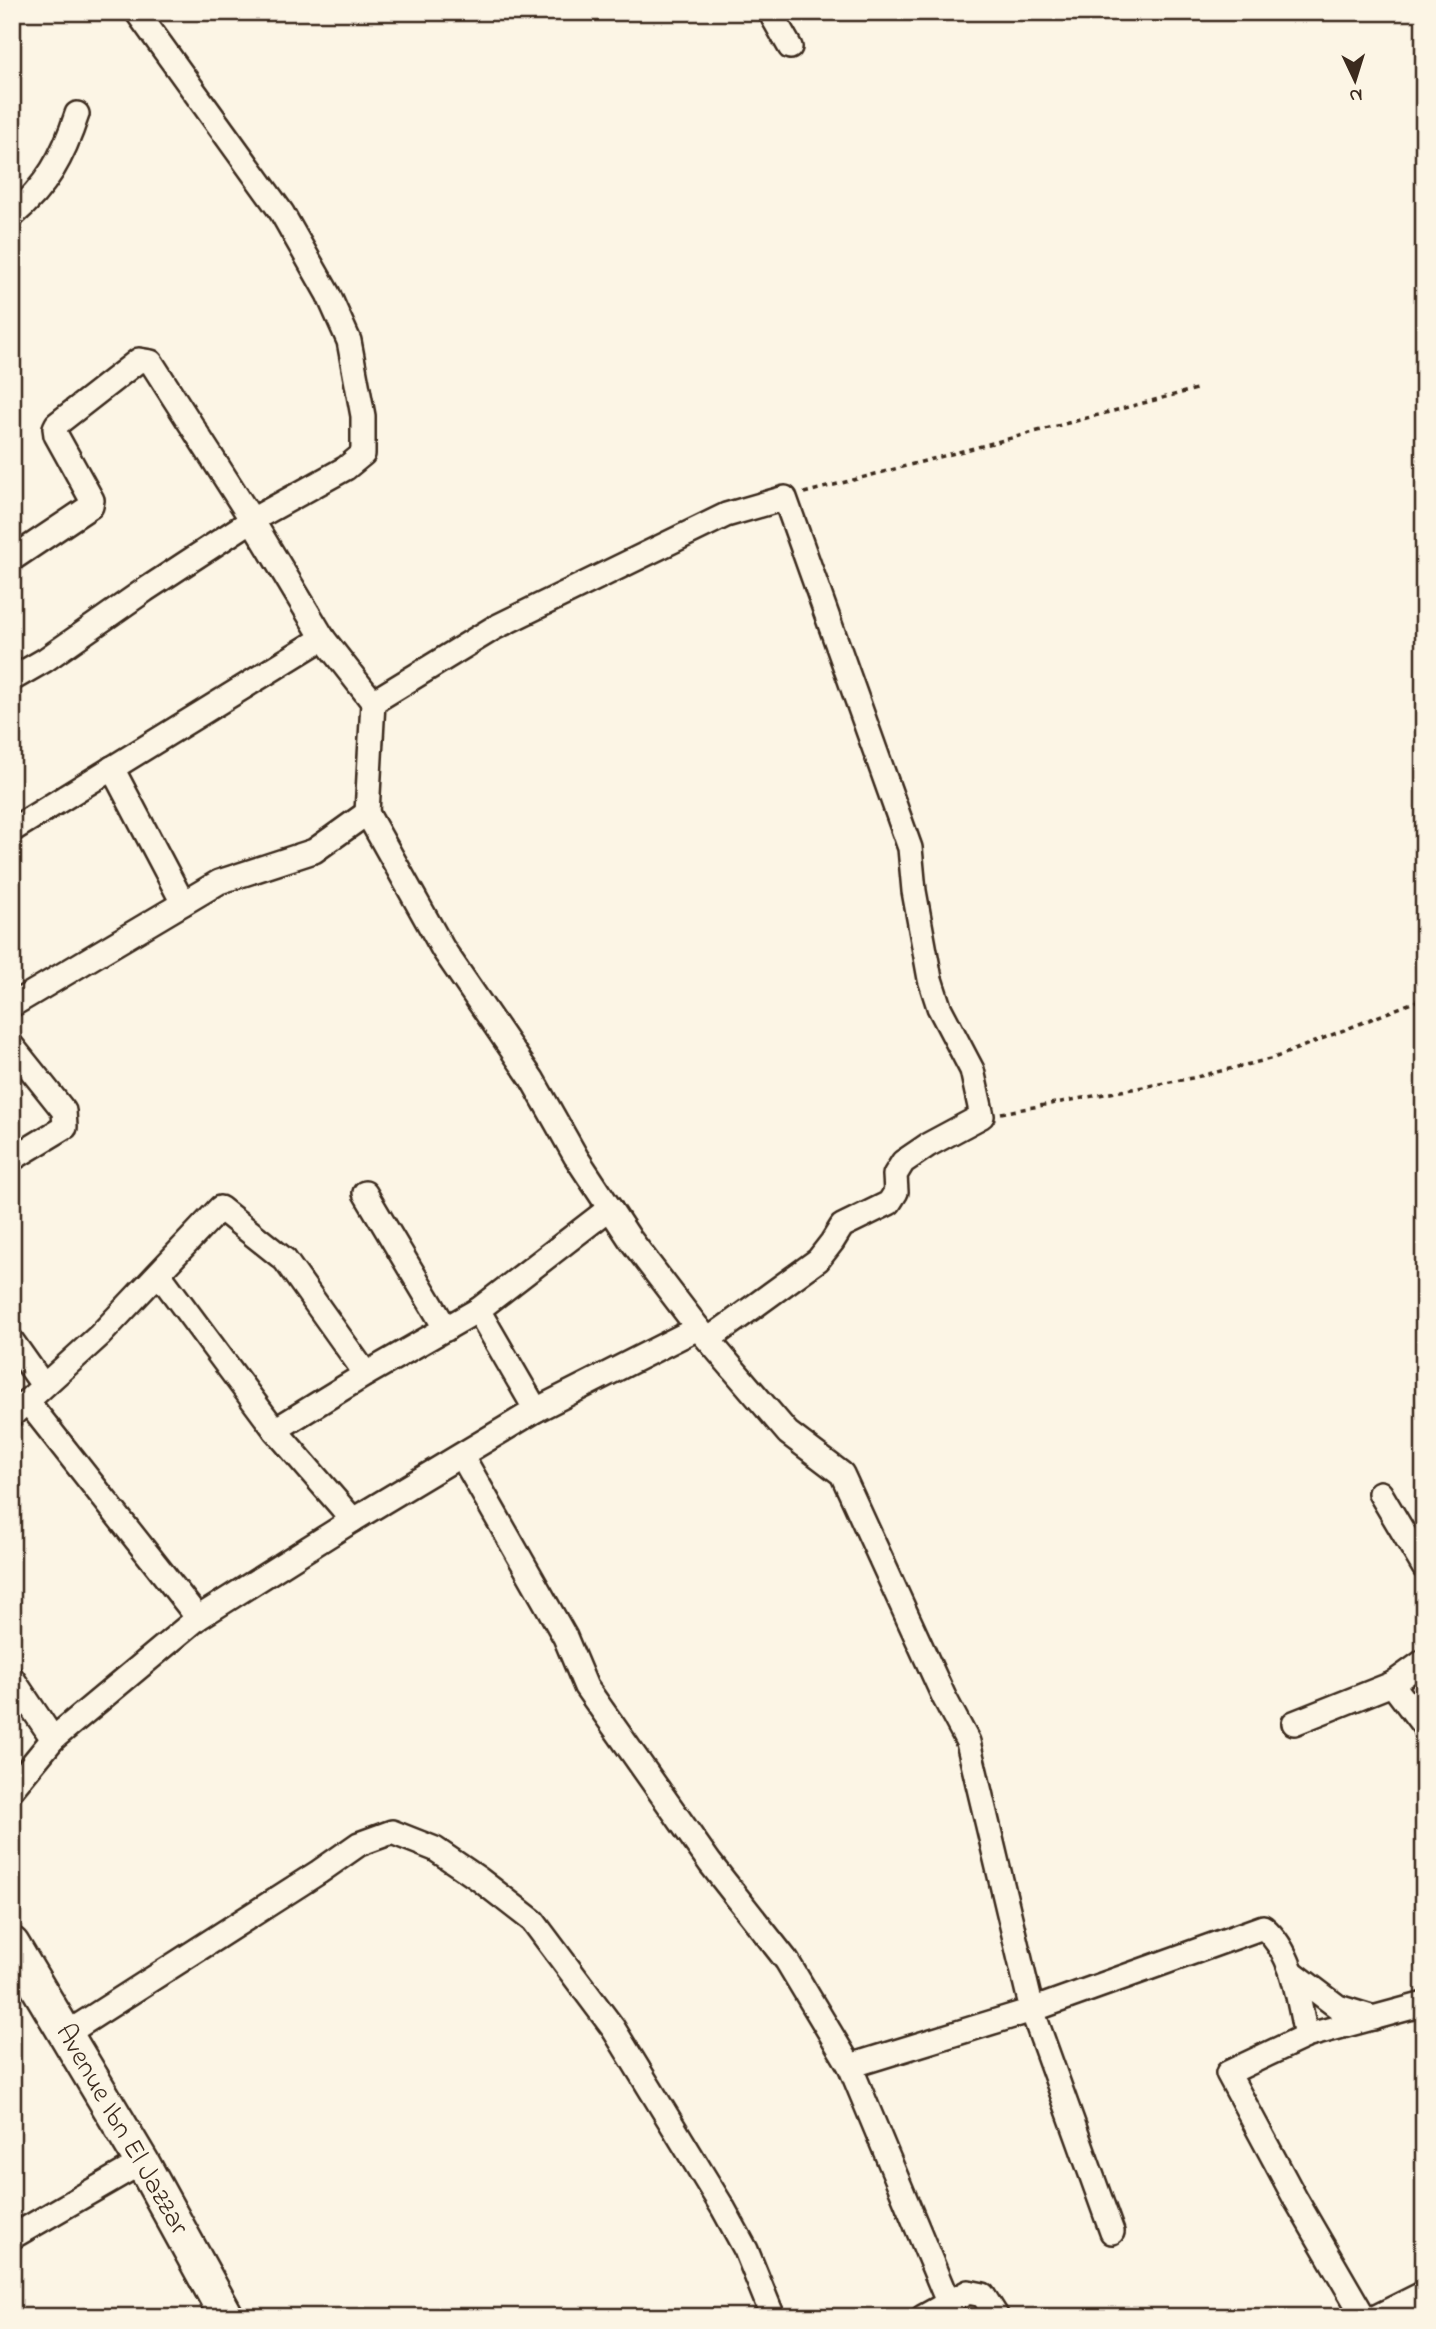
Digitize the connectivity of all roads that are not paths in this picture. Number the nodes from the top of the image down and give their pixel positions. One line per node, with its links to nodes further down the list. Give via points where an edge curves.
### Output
1 (770, 12): 3 (street)
2 (142, 13): 6 (street, via 282,213 328,294 352,354 363,416 363,454)
3 (790, 47)
4 (77, 114): 5 (street, via 62,158)
5 (12, 216)
6 (252, 520): 7 (street, via 151,362 139,360 55,428 91,506); 8 (street); 9 (street)
7 (12, 559)
8 (323, 638): 10 (street); 11 (street)
9 (12, 679)
10 (373, 702): 12 (street); 23 (street, via 494,628 726,515 785,498 910,848 930,979 939,1007 972,1070 982,1116 903,1162 889,1203 842,1226 818,1260)
11 (112, 768): 13 (street); 14 (street)
12 (367, 813): 14 (street, via 314,850 219,882); 19 (street, via 443,949 532,1079)
13 (12, 830)
14 (183, 903): 15 (street)
15 (12, 1005)
16 (12, 1046): 17 (street, via 66,1119 65,1127)
17 (12, 1159)
18 (365, 1194): 22 (street)
19 (610, 1208): 21 (street); 23 (street)
20 (159, 1274): 25 (street, via 216,1210 223,1209 285,1260); 26 (street); 28 (street)
21 (478, 1310): 22 (street); 27 (street)
22 (446, 1329): 25 (street)
23 (704, 1333): 27 (street); 44 (street, via 788,1433 842,1474 968,1742)
24 (12, 1340): 26 (street)
25 (366, 1374): 28 (street)
26 (27, 1400): 33 (street)
27 (536, 1410): 29 (street)
28 (275, 1430): 31 (street)
29 (462, 1456): 31 (street); 48 (street, via 565,1637 586,1686 710,1863 787,1961)
30 (1380, 1493): 32 (street)
31 (353, 1520): 33 (street)
32 (1424, 1567)
33 (198, 1618): 39 (street)
34 (1424, 1661): 36 (street)
35 (12, 1678): 39 (street)
36 (1392, 1684): 37 (street); 38 (street)
37 (1294, 1723)
38 (1424, 1726)
39 (53, 1739): 40 (street)
40 (12, 1789)
41 (12, 1944): 46 (main road, Avenue Ibn El Jazzar)
42 (1293, 1973): 44 (street, via 1275,1937 1263,1927); 45 (street, via 1338,2007); 47 (street)
43 (1424, 2004): 45 (street)
44 (1032, 2010): 48 (street); 50 (street)
45 (1374, 2018): 47 (street)
46 (66, 2034): 49 (main road, Avenue Ibn El Jazzar); 55 (street, via 359,1844 392,1832 435,1849 533,1921 613,2028 723,2208)
47 (1306, 2036): 58 (street, via 1228,2073)
48 (850, 2066): 53 (street)
49 (142, 2162): 51 (street); 54 (main road, Avenue Ibn El Jazzar)
50 (1112, 2232)
51 (12, 2237)
52 (1424, 2293): 59 (street)
53 (947, 2302): 56 (street); 57 (street, via 968,2292 983,2295)
54 (227, 2317)
55 (773, 2317)
56 (923, 2317)
57 (997, 2317)
58 (1364, 2317)
59 (1376, 2317)

